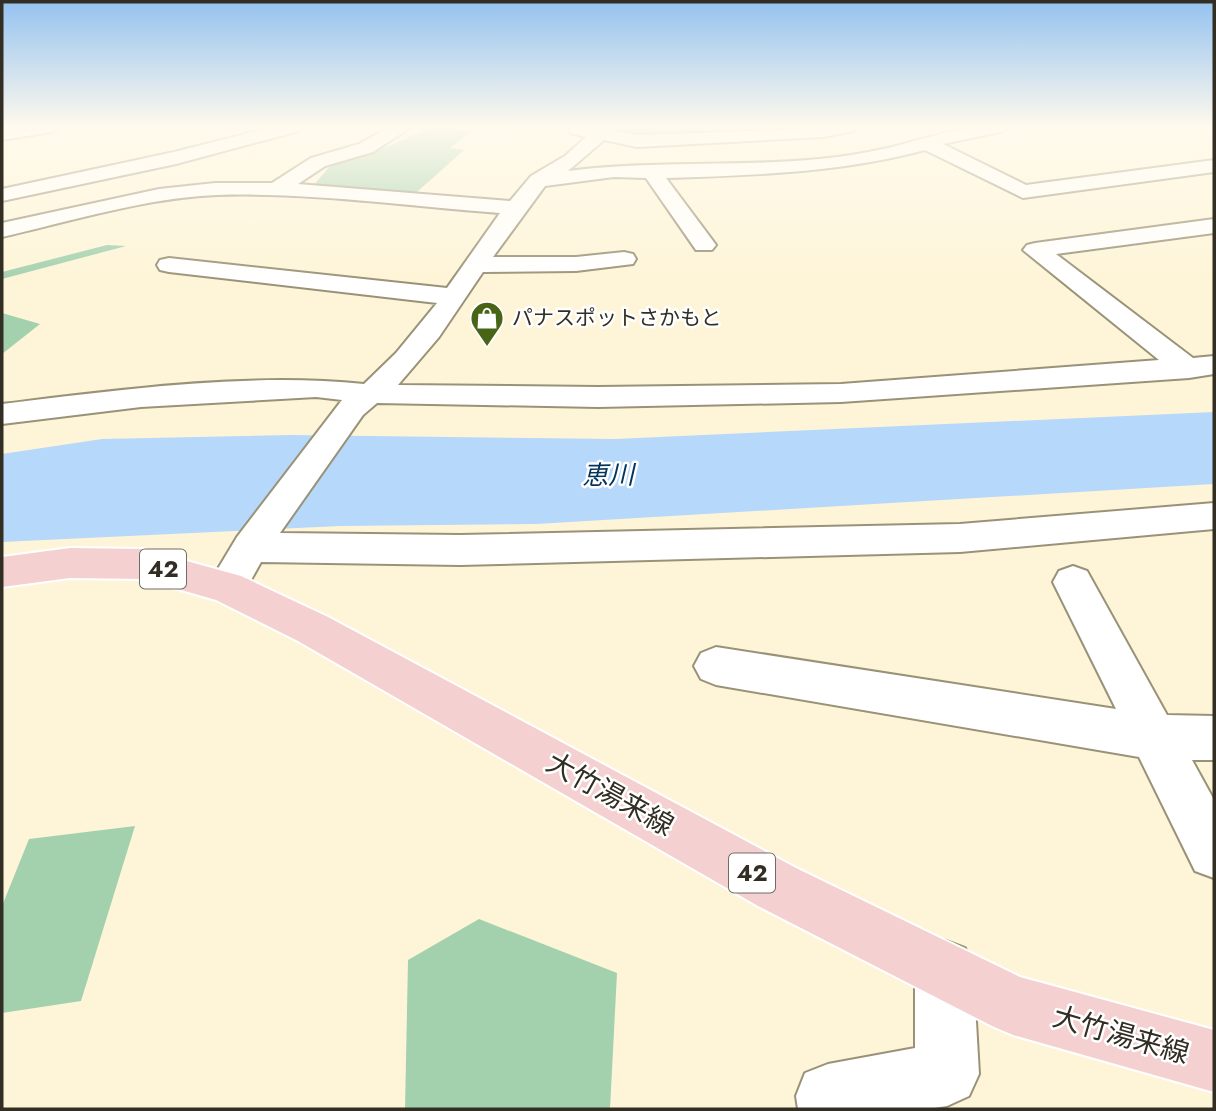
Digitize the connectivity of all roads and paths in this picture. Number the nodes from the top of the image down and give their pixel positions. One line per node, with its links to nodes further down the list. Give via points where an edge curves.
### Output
1 (78, 179): 10 (street)
2 (293, 179): 9 (street)
3 (541, 179): 8 (street)
4 (554, 179): 8 (street)
5 (657, 179): 14 (street)
6 (997, 179): 7 (street, via 1023,192)
7 (1123, 179)
8 (537, 181): 11 (street)
9 (277, 190): 11 (street); 13 (street, via 215,189 159,195)
10 (2, 195)
11 (515, 208): 17 (street)
12 (1214, 226): 19 (street, via 1035,250)
13 (2, 230)
14 (704, 245)
15 (624, 259): 17 (street)
16 (169, 265): 18 (street)
17 (476, 265): 18 (street)
18 (454, 297): 20 (street, via 415,352)
19 (1202, 367): 20 (street, via 841,393)
20 (363, 401): 21 (street, via 316,388 141,397); 23 (street)
21 (2, 414)
22 (1214, 516): 23 (street, via 960,538 460,550)
23 (256, 540): 26 (street)
24 (2, 572): 26 (main road, 大竹湯来線 / 42, via 70,563 143,565)
25 (1073, 582): 28 (street)
26 (227, 587): 31 (main road, 大竹湯来線 / 42, via 313,629 777,887)
27 (716, 666): 28 (street)
28 (1152, 737): 29 (street); 30 (street)
29 (1214, 738)
30 (1214, 852)
31 (944, 969): 32 (main road, 大竹湯来線 / 42, via 1013,1005); 33 (street, via 947,1074 828,1096)
32 (1214, 1061)
33 (830, 1109)

